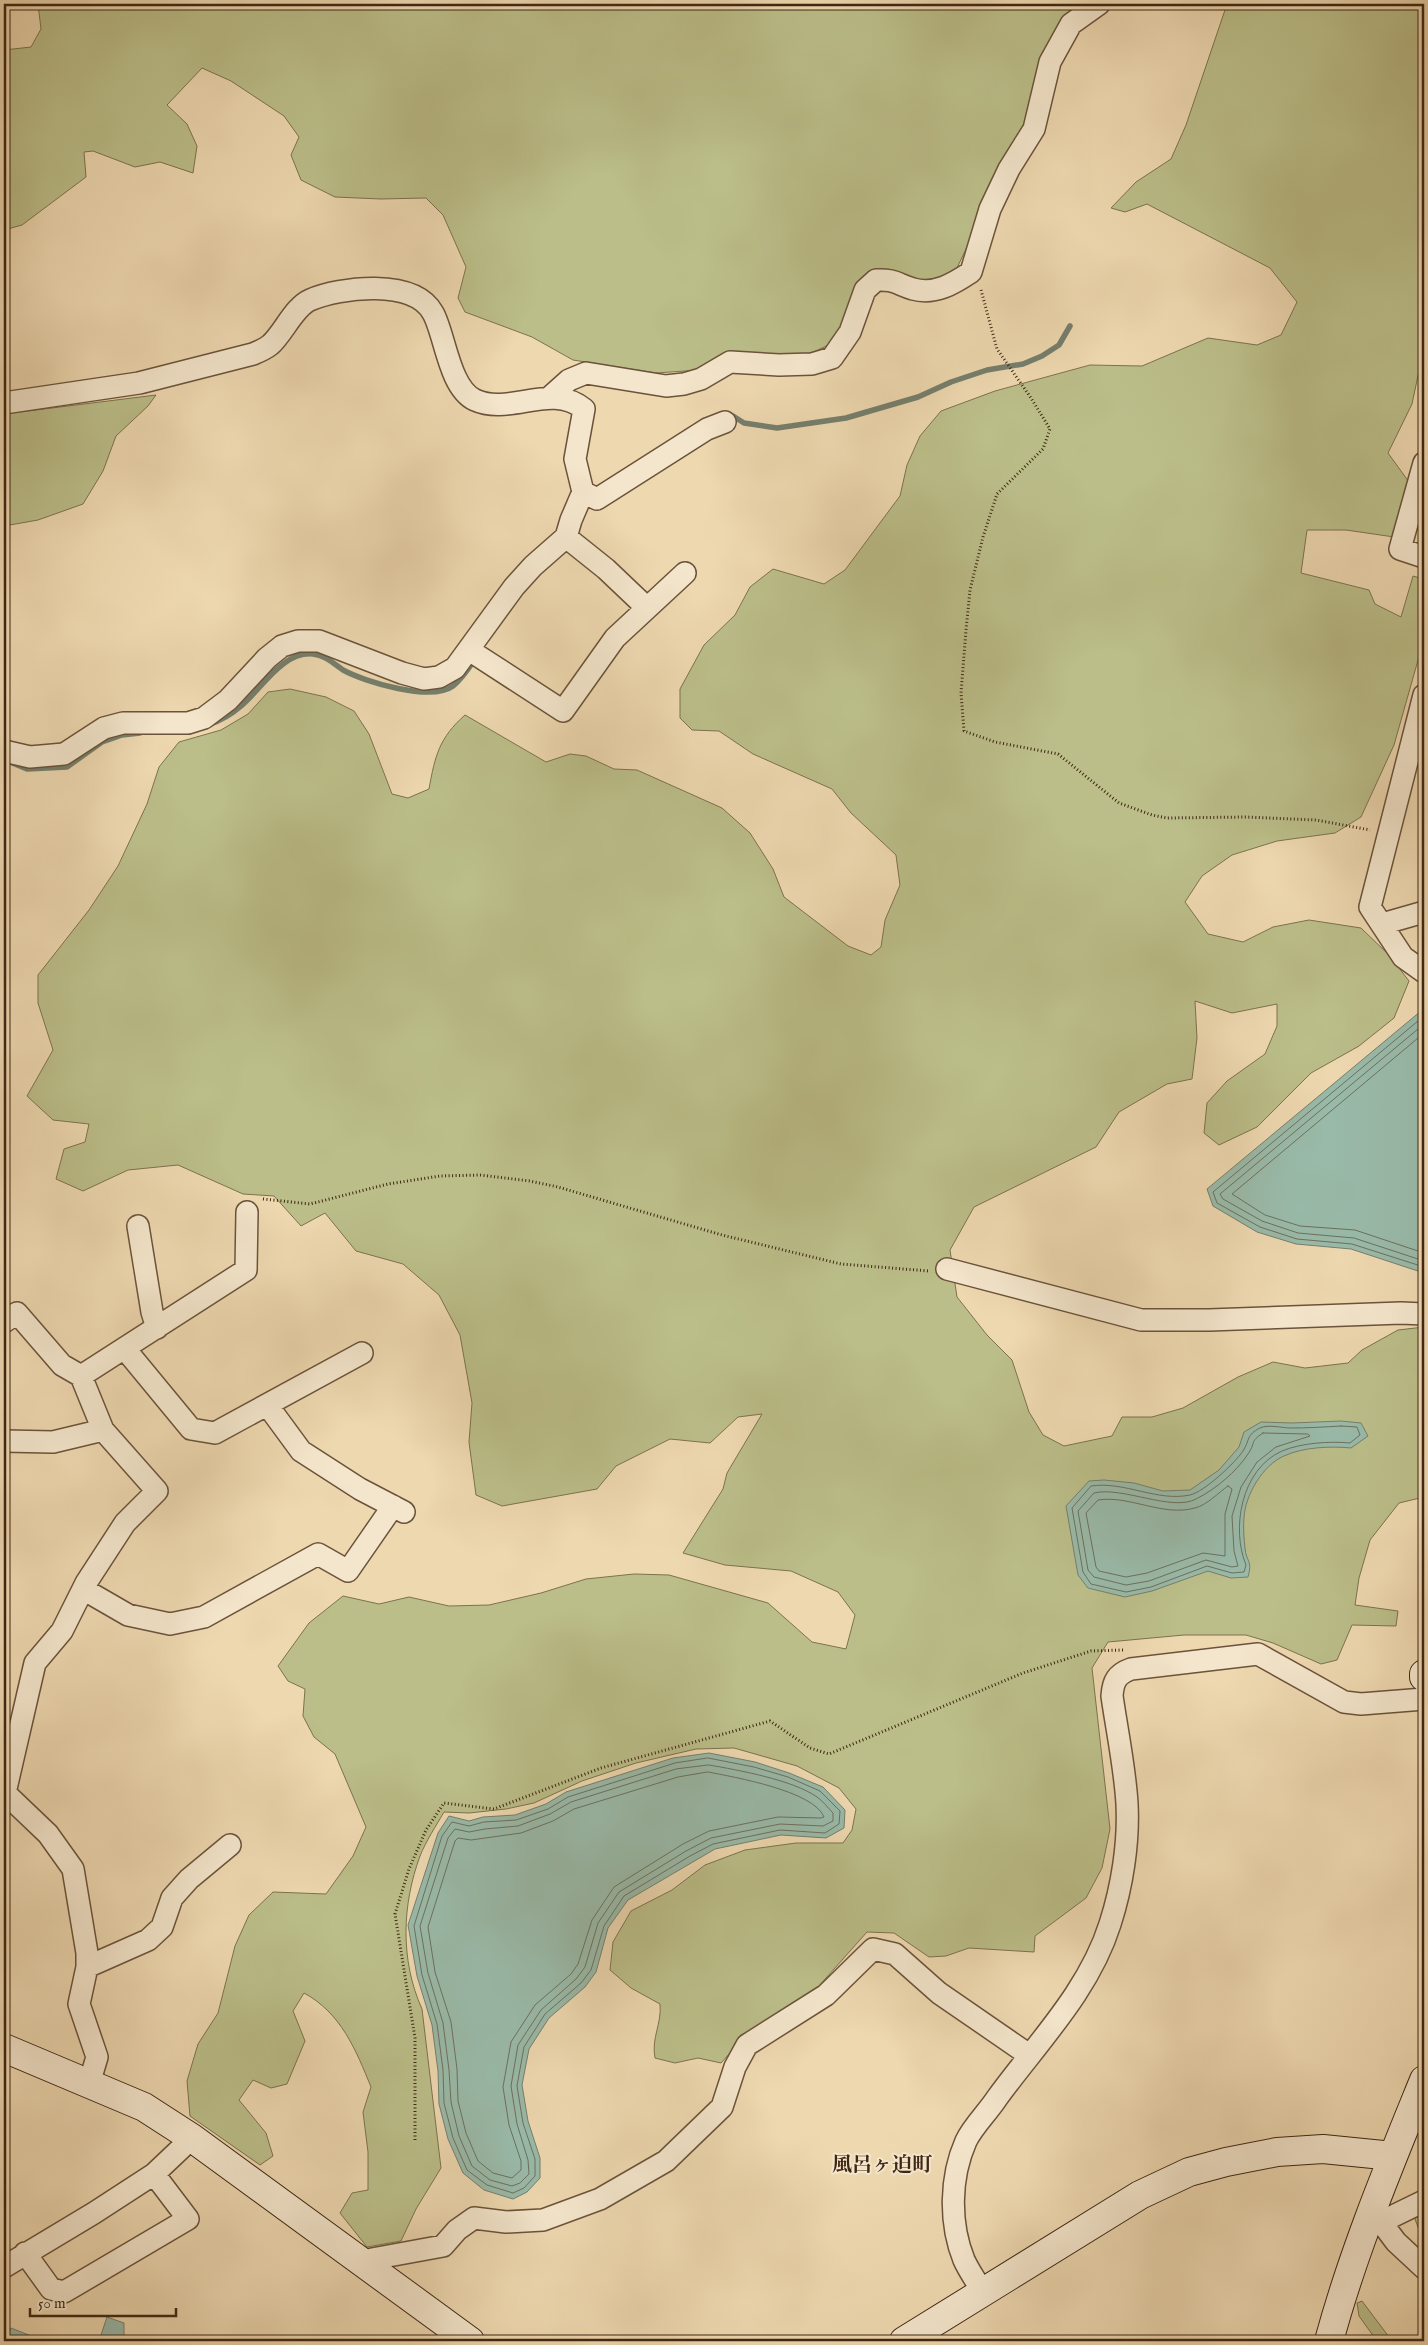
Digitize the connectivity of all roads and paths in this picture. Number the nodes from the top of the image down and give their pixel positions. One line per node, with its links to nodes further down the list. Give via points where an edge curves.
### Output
1 (1099, 4): 2 (street, via 1071,24 1050,62 1034,129 1009,169 990,209)
2 (971, 272): 3 (street, via 940,290 914,289 891,279 876,280 866,290 850,332 832,358 812,364 730,362 701,379 666,386 586,373 569,380); 15 (path, via 979,284 998,349 1050,430 1043,449 997,494 983,537 966,622 961,693 964,731 994,742 1058,754 1119,803 1152,815 1168,818 1316,820)
3 (550, 397): 4 (street, via 502,404 473,399 464,392 446,354 433,312 416,296 382,287 333,293 308,301 270,345 253,354 139,383); 7 (street, via 575,402 584,409 575,459)
4 (4, 403)
5 (725, 422): 7 (street, via 707,429 597,498)
6 (1424, 464): 9 (street, via 1400,549)
7 (584, 492): 8 (street)
8 (566, 537): 11 (street); 12 (street, via 514,587)
9 (1424, 557)
10 (685, 572): 11 (street)
11 (647, 608): 12 (street, via 614,638 563,711)
12 (469, 650): 14 (street, via 455,668 439,677 424,679 319,641 298,641 282,646 267,658 228,700 204,718 188,723 123,723 104,728 64,754 30,757)
13 (1424, 695): 15 (street)
14 (4, 751)
15 (1387, 834): 17 (street, via 1370,907)
16 (1424, 912): 17 (street)
17 (1382, 924): 18 (street, via 1403,957)
18 (1424, 972)
19 (247, 1212): 21 (path, via 264,1199 310,1204 388,1184 440,1176 480,1175 558,1187 722,1235 841,1264 928,1271); 24 (street, via 246,1270)
20 (138, 1226): 24 (street)
21 (947, 1268): 22 (street, via 1141,1320)
22 (1424, 1314)
23 (4, 1322): 27 (street, via 17,1313 62,1365)
24 (157, 1328): 25 (street)
25 (125, 1349): 27 (street); 28 (street, via 191,1429 215,1433)
26 (362, 1353): 28 (street)
27 (81, 1376): 29 (street)
28 (268, 1406): 31 (street, via 301,1451 398,1509 348,1571 318,1554 204,1616 170,1624 128,1615)
29 (102, 1430): 30 (street, via 53,1442); 31 (street, via 157,1491 125,1523)
30 (4, 1441)
31 (83, 1589): 34 (street, via 62,1631 35,1663)
32 (1130, 1650): 42 (path, via 1091,1651 1023,1673 830,1754 810,1748 770,1721 601,1768 494,1809 444,1803 426,1830 395,1914 414,2038)
33 (1424, 1699): 38 (street, via 1361,1704 1344,1702 1258,1654 1130,1669 1120,1673 1113,1683 1112,1696 1127,1805 1118,1894 1110,1926 1074,1998)
34 (4, 1793): 36 (street, via 48,1834 73,1869)
35 (230, 1844): 36 (street, via 172,1898 162,1927 148,1940)
36 (87, 1967): 40 (street, via 79,2004 97,2058)
37 (4, 2048): 40 (street)
38 (1029, 2055): 48 (street, via 939,1993 895,1954 873,1950 826,1995 747,2045 735,2067 722,2107 666,2161 600,2199 543,2220 506,2222 474,2218 443,2246 372,2258); 51 (street, via 967,2140 958,2167 954,2218 958,2239 964,2260)
39 (1424, 2080): 43 (street)
40 (89, 2084): 41 (street, via 144,2107)
41 (192, 2138): 44 (street); 48 (street)
42 (414, 2140)
43 (1393, 2156): 46 (street); 51 (street, via 1323,2149 1286,2151 1189,2172 1140,2195)
44 (154, 2174): 47 (street); 47 (street, via 188,2219 64,2292 51,2289)
45 (1424, 2201): 46 (street)
46 (1375, 2220): 50 (street); 54 (street, via 1342,2293)
47 (26, 2253): 49 (street)
48 (364, 2264): 52 (street)
49 (4, 2266)
50 (1424, 2268)
51 (983, 2292): 53 (street)
52 (470, 2341)
53 (904, 2341)
54 (1328, 2341)

